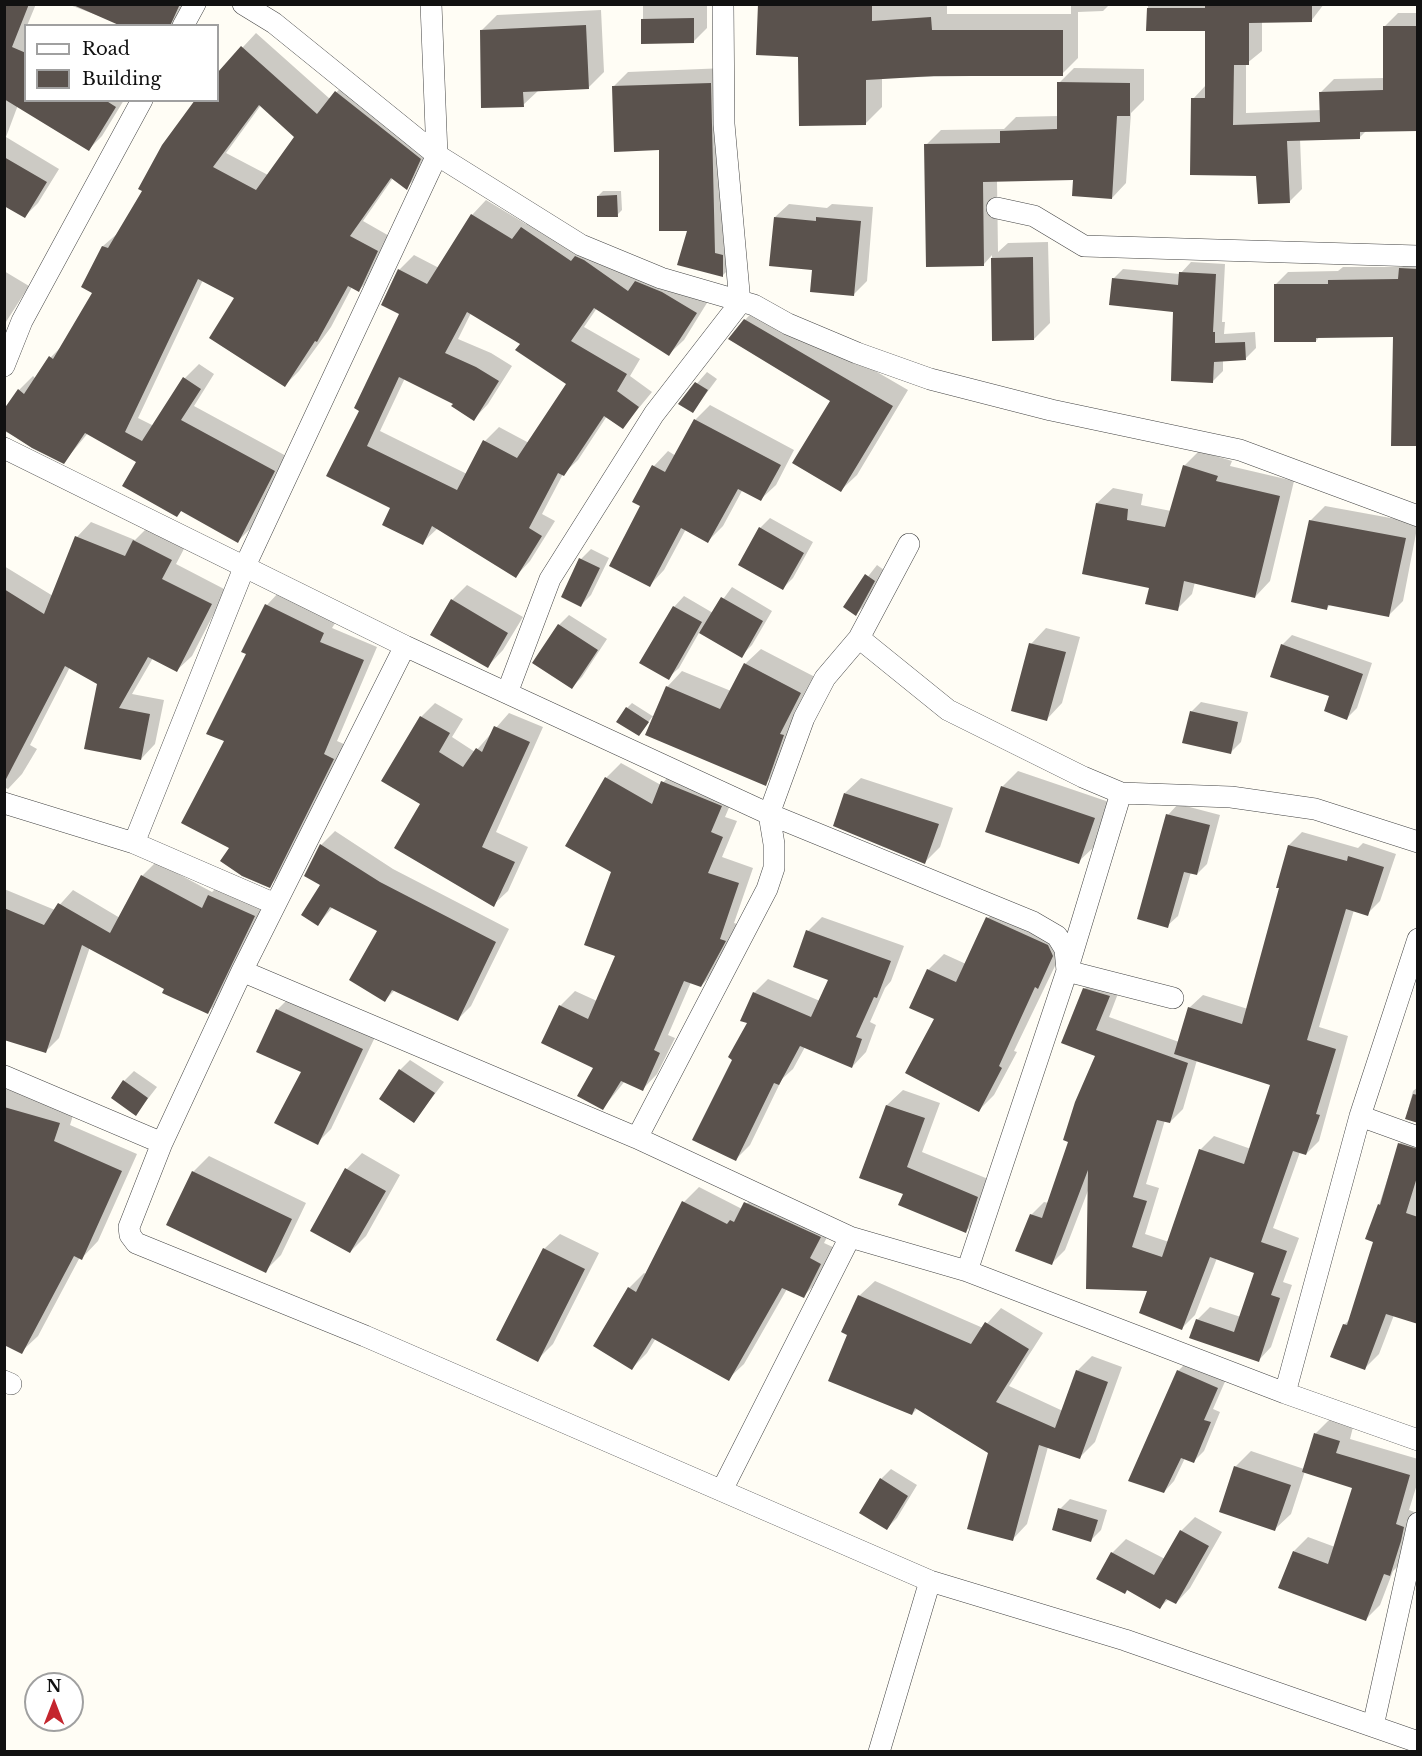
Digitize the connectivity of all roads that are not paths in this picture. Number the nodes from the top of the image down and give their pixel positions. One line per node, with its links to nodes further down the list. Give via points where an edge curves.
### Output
1 (195, 4): 5 (street)
2 (243, 4): 7 (street, via 274,23)
3 (431, 4): 7 (street)
4 (723, 4): 10 (street, via 724,124)
5 (184, 24)
6 (141, 102): 11 (street, via 22,321)
7 (437, 155): 10 (street, via 580,245 661,278); 15 (street)
8 (997, 208): 9 (street, via 1034,216 1084,246)
9 (1418, 256)
10 (740, 303): 13 (street, via 754,305 788,324 930,379 1051,410 1240,450); 18 (street, via 654,414 556,569)
11 (4, 366)
12 (4, 448): 15 (street)
13 (1418, 516)
14 (909, 544): 16 (street)
15 (244, 568): 17 (street); 23 (street)
16 (859, 638): 19 (street, via 948,710); 21 (street, via 825,678 804,718)
17 (405, 646): 18 (street); 24 (street)
18 (507, 693): 21 (street)
19 (1121, 793): 22 (street, via 1231,797 1315,809); 27 (street)
20 (4, 802): 23 (street)
21 (769, 814): 27 (street, via 1033,922 1057,936 1065,949); 32 (street, via 774,868 766,889)
22 (1418, 842)
23 (134, 843): 24 (street)
24 (275, 904): 26 (street)
25 (1418, 939): 30 (street)
26 (242, 971): 32 (street); 33 (street)
27 (1067, 971): 28 (street); 35 (street)
28 (1173, 998)
29 (4, 1076): 33 (street)
30 (1360, 1116): 31 (street); 36 (street)
31 (1418, 1137)
32 (637, 1138): 34 (street)
33 (162, 1143): 38 (street, via 129,1227 136,1243 365,1336)
34 (850, 1237): 35 (street); 38 (street)
35 (967, 1271): 36 (street)
36 (1285, 1393): 37 (street)
37 (1418, 1440)
38 (722, 1490): 40 (street)
39 (1418, 1523): 41 (street)
40 (930, 1581): 41 (street, via 1125,1640); 43 (street)
41 (1373, 1726): 42 (street)
42 (1418, 1742)
43 (879, 1752)

